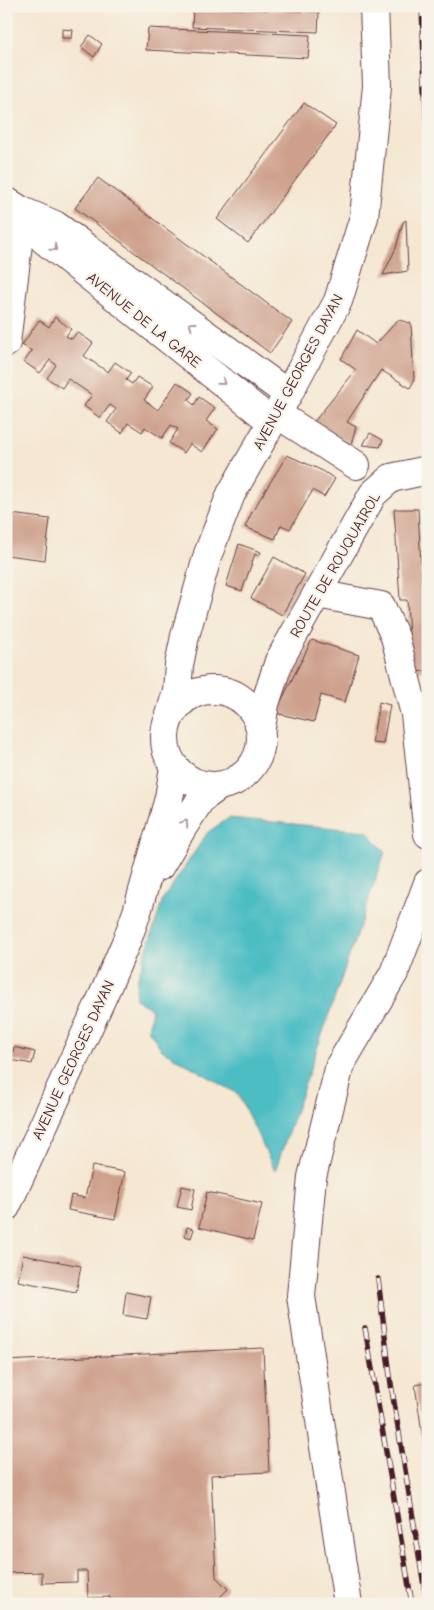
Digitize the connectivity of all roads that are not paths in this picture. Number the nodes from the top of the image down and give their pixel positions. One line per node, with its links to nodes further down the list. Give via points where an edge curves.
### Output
1 (374, 6): 4 (street, AVENUE GEORGES DAYAN, via 377,86 364,217 338,301)
2 (14, 206): 3 (street); 4 (street, AVENUE DE LA GARE, via 55,225)
3 (6, 343)
4 (279, 410): 5 (street, AVENUE DE LA GARE); 8 (street, AVENUE GEORGES DAYAN, via 231,494 208,554)
5 (356, 465)
6 (422, 471): 7 (street, ROUTE DE ROUQUAIROL, via 391,478 373,494)
7 (317, 594): 9 (street, ROUTE DE ROUQUAIROL); 15 (street, via 381,606 395,637 415,714)
8 (186, 637): 10 (street, via 192,655 204,673); 11 (street, AVENUE GEORGES DAYAN)
9 (280, 661): 10 (street, ROUTE DE ROUQUAIROL, via 247,689); 12 (street, ROUTE DE ROUQUAIROL)
10 (227, 691): 11 (street, via 206,689 195,692 179,703); 12 (street, via 251,706)
11 (170, 715): 13 (street, via 165,743)
12 (261, 726): 14 (street, via 262,742 252,767 241,778)
13 (174, 767): 14 (street, via 189,780); 17 (street, AVENUE GEORGES DAYAN, via 169,798)
14 (219, 786): 17 (street, AVENUE GEORGES DAYAN, one-way to 14, via 182,826 201,799)
15 (428, 834)
16 (428, 883): 19 (street, via 394,972 340,1066 312,1176 301,1296)
17 (137, 912): 18 (street, AVENUE GEORGES DAYAN, via 106,989)
18 (6, 1207)
19 (348, 1604)

